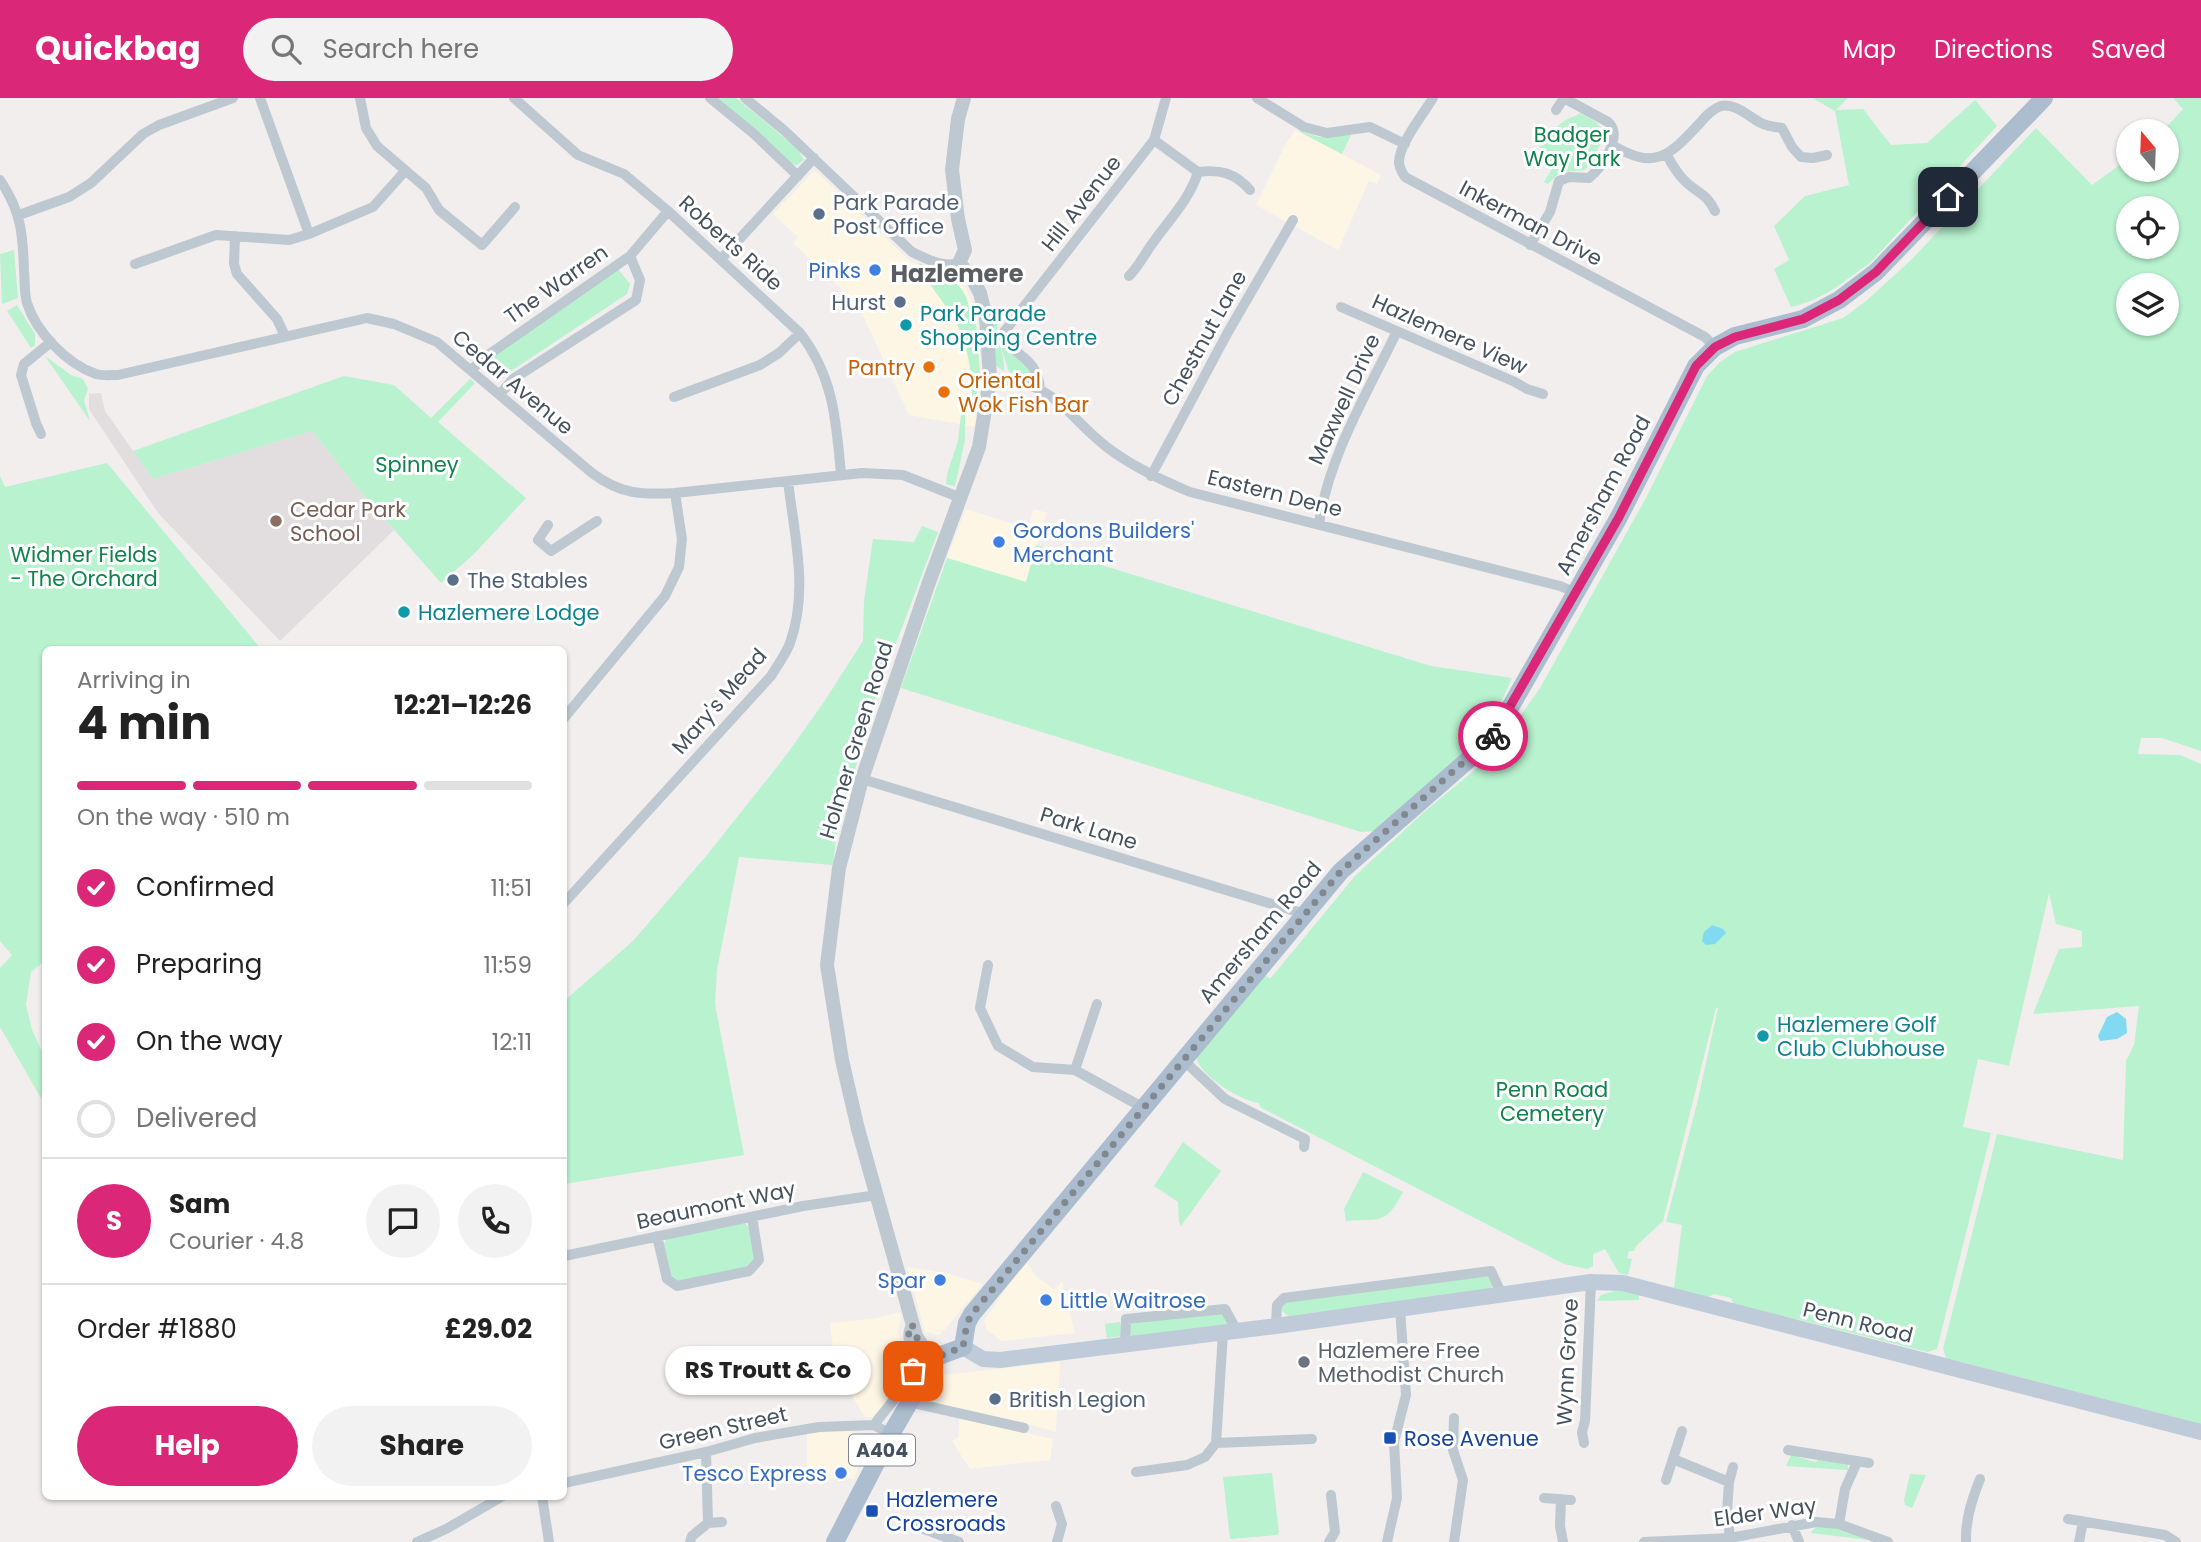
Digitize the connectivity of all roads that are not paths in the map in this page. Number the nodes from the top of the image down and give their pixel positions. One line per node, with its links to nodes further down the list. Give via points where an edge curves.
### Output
1 (233, 98): 27 (street, via 159,125 143,134 91,183 69,197)
2 (260, 98): 29 (street)
3 (360, 98): 19 (street, via 366,128 377,146)
4 (514, 98): 25 (street, Roberts Ride, via 578,155 624,174)
5 (710, 98): 21 (street)
6 (745, 98): 18 (street)
7 (964, 98): 34 (street, via 952,170 965,250)
8 (1166, 98): 13 (street, Hill Avenue)
9 (1257, 98): 14 (street, via 1304,127 1327,133 1370,127)
10 (1433, 98): 14 (street)
11 (2044, 98): 42 (main road, Amersham Road, via 1876,272 1839,300 1803,319)
12 (1556, 110): 15 (street, via 1564,98 1608,122 1615,134)
13 (1154, 140): 20 (street); 45 (street, Hill Avenue, via 1004,332 1005,342 1039,374)
14 (1405, 144): 31 (street, Inkerman Drive, via 1399,160 1405,177)
15 (1612, 145): 16 (street, via 1632,157); 31 (street, via 1588,178 1559,181 1550,212)
16 (1667, 155): 17 (street, via 1711,111 1723,106 1763,125 1782,128 1801,157); 26 (street, via 1688,184 1708,198)
17 (1827, 155)
18 (814, 159): 21 (street); 34 (street, via 912,252 933,262)
19 (405, 171): 24 (street, via 480,248); 29 (street, via 373,207)
20 (1198, 172): 23 (street, via 1218,169); 36 (street, via 1194,186)
21 (798, 176): 33 (street)
22 (0, 180): 27 (street, Cedar Avenue)
23 (1251, 190)
24 (514, 207)
25 (668, 211): 32 (street, The Warren); 33 (street, Roberts Ride)
26 (1714, 211)
27 (19, 215): 41 (street, Cedar Avenue, via 26,300)
28 (1293, 220): 51 (street, Chestnut Lane)
29 (309, 234): 30 (street, via 289,240)
30 (235, 236): 35 (street, via 216,235); 40 (street, via 237,274 277,319)
31 (1530, 245): 42 (street, Inkerman Drive, via 1705,337)
32 (630, 256): 43 (street, The Warren); 46 (street, The Warren, via 640,280 636,300 513,379)
33 (721, 259): 39 (street, Roberts Ride)
34 (959, 263): 44 (street, Holmer Green Road, via 980,293)
35 (135, 264)
36 (1129, 276)
37 (1341, 307): 38 (street, Hazlemere View)
38 (1397, 331): 47 (street, Hazlemere View); 56 (street, Maxwell Drive, via 1332,467)
39 (800, 333): 48 (street, via 760,365); 50 (street, Roberts Ride, via 816,354 829,386)
40 (285, 335): 41 (street, Cedar Avenue, via 118,375 98,375); 43 (street, Cedar Avenue, via 367,318 438,342)
41 (51, 342): 49 (street, via 24,364 21,375)
42 (1715, 347): 58 (main road, Amersham Road, via 1696,366)
43 (472, 369): 46 (street, Cedar Avenue)
44 (990, 378): 45 (street, Eastern Dene); 54 (street, Holmer Green Road, via 979,447)
45 (1040, 390): 51 (street, Eastern Dene, via 1061,403 1107,447)
46 (500, 394): 53 (street, Cedar Avenue, via 606,483 645,495)
47 (1544, 394)
48 (674, 397)
49 (41, 434)
50 (841, 474): 52 (street, Cedar Avenue); 54 (street, Cedar Avenue, via 902,475)
51 (1151, 476): 56 (street, Eastern Dene, via 1190,492)
52 (788, 481): 53 (street, Cedar Avenue); 61 (street, Mary's Mead, via 800,584 790,645 771,676)
53 (674, 493): 59 (street, via 682,539 679,567 665,596)
54 (961, 498): 60 (street, Holmer Green Road)
55 (597, 521): 57 (street, via 551,551 538,540)
56 (1319, 524): 58 (street, Eastern Dene)
57 (548, 525)
58 (1577, 593): 62 (main road, Amersham Road, via 1492,739 1341,871)
59 (567, 714)
60 (862, 779): 62 (street, Park Lane); 69 (street, Holmer Green Road, via 839,868 827,965 842,1060)
61 (567, 900)
62 (1305, 914): 65 (main road, Amersham Road)
63 (988, 965): 66 (street, via 980,1008 998,1046 1033,1067)
64 (1097, 1004): 66 (street)
65 (1182, 1059): 67 (main road, Amersham Road); 68 (street, via 1225,1099 1305,1139)
66 (1075, 1070): 67 (street)
67 (1142, 1107): 80 (main road, Amersham Road, via 972,1314)
68 (1304, 1147)
69 (877, 1195): 70 (street, Beaumont Way); 76 (street, Holmer Green Road)
70 (752, 1217): 71 (street, Beaumont Way); 71 (street, via 759,1260 749,1271 677,1286 667,1279)
71 (657, 1236): 72 (street, Beaumont Way)
72 (567, 1255)
73 (1591, 1282): 74 (main road, Penn Road); 87 (main road, Penn Road, via 1623,1283); 91 (street, Wynn Grove)
74 (1502, 1295): 75 (main road, Penn Road); 77 (street, via 1491,1271 1283,1298 1277,1305)
75 (1400, 1308): 77 (main road, Penn Road); 114 (street, via 1406,1395 1394,1442 1397,1498)
76 (912, 1324): 81 (street, Holmer Green Road); 84 (street, via 908,1336 913,1371)
77 (1276, 1326): 78 (main road, Penn Road)
78 (1230, 1331): 79 (main road, Penn Road); 79 (street, via 1225,1309 1126,1320); 90 (street)
79 (1125, 1345): 80 (main road, Penn Road, via 1000,1360 983,1359)
80 (963, 1347): 81 (main road)
81 (931, 1359): 82 (main road, A404)
82 (909, 1402): 85 (street); 88 (main road, A404)
83 (1454, 1418): 123 (street, via 1453,1450 1462,1480)
84 (874, 1425): 88 (street, Green Street); 93 (street, Green Street, via 818,1427)
85 (1024, 1428)
86 (1682, 1431): 94 (street)
87 (2201, 1432)
88 (891, 1433): 118 (main road, A404)
89 (1312, 1439): 90 (street)
90 (1216, 1443): 96 (street, via 1205,1457 1187,1465)
91 (1584, 1443)
92 (1788, 1450): 110 (street, via 1863,1462 1845,1489)
93 (706, 1452): 99 (street, Green Street); 107 (street)
94 (1673, 1460): 98 (street); 100 (street)
95 (1733, 1467): 100 (street)
96 (1136, 1472)
97 (1980, 1479): 129 (street, via 1970,1507)
98 (1667, 1480)
99 (567, 1482)
100 (1729, 1482): 113 (street)
101 (1331, 1495): 121 (street, via 1335,1532)
102 (1545, 1498): 124 (street, via 1566,1500 1560,1526)
103 (495, 1500): 115 (street)
104 (543, 1500): 116 (street)
105 (1056, 1506): 120 (street, via 1062,1524)
106 (2068, 1519): 109 (street)
107 (708, 1522): 108 (street); 117 (street)
108 (722, 1522)
109 (2083, 1522): 130 (street); 131 (street, via 2165,1535)
110 (1839, 1524): 112 (street, Elder Way); 128 (street, Elder Way)
111 (913, 1525): 119 (street)
112 (1792, 1525): 113 (street, Elder Way); 127 (street)
113 (1730, 1538): 126 (street, Elder Way)
114 (1388, 1540): 122 (street)
115 (417, 1542)
116 (549, 1542)
117 (690, 1542)
118 (835, 1542)
119 (959, 1542)
120 (1057, 1542)
121 (1329, 1542)
122 (1402, 1542)
123 (1454, 1542)
124 (1563, 1542)
125 (1644, 1542): 126 (street, Elder Way)
126 (1655, 1542)
127 (1799, 1542)
128 (1888, 1542)
129 (1966, 1542)
130 (2079, 1542)
131 (2176, 1542)

